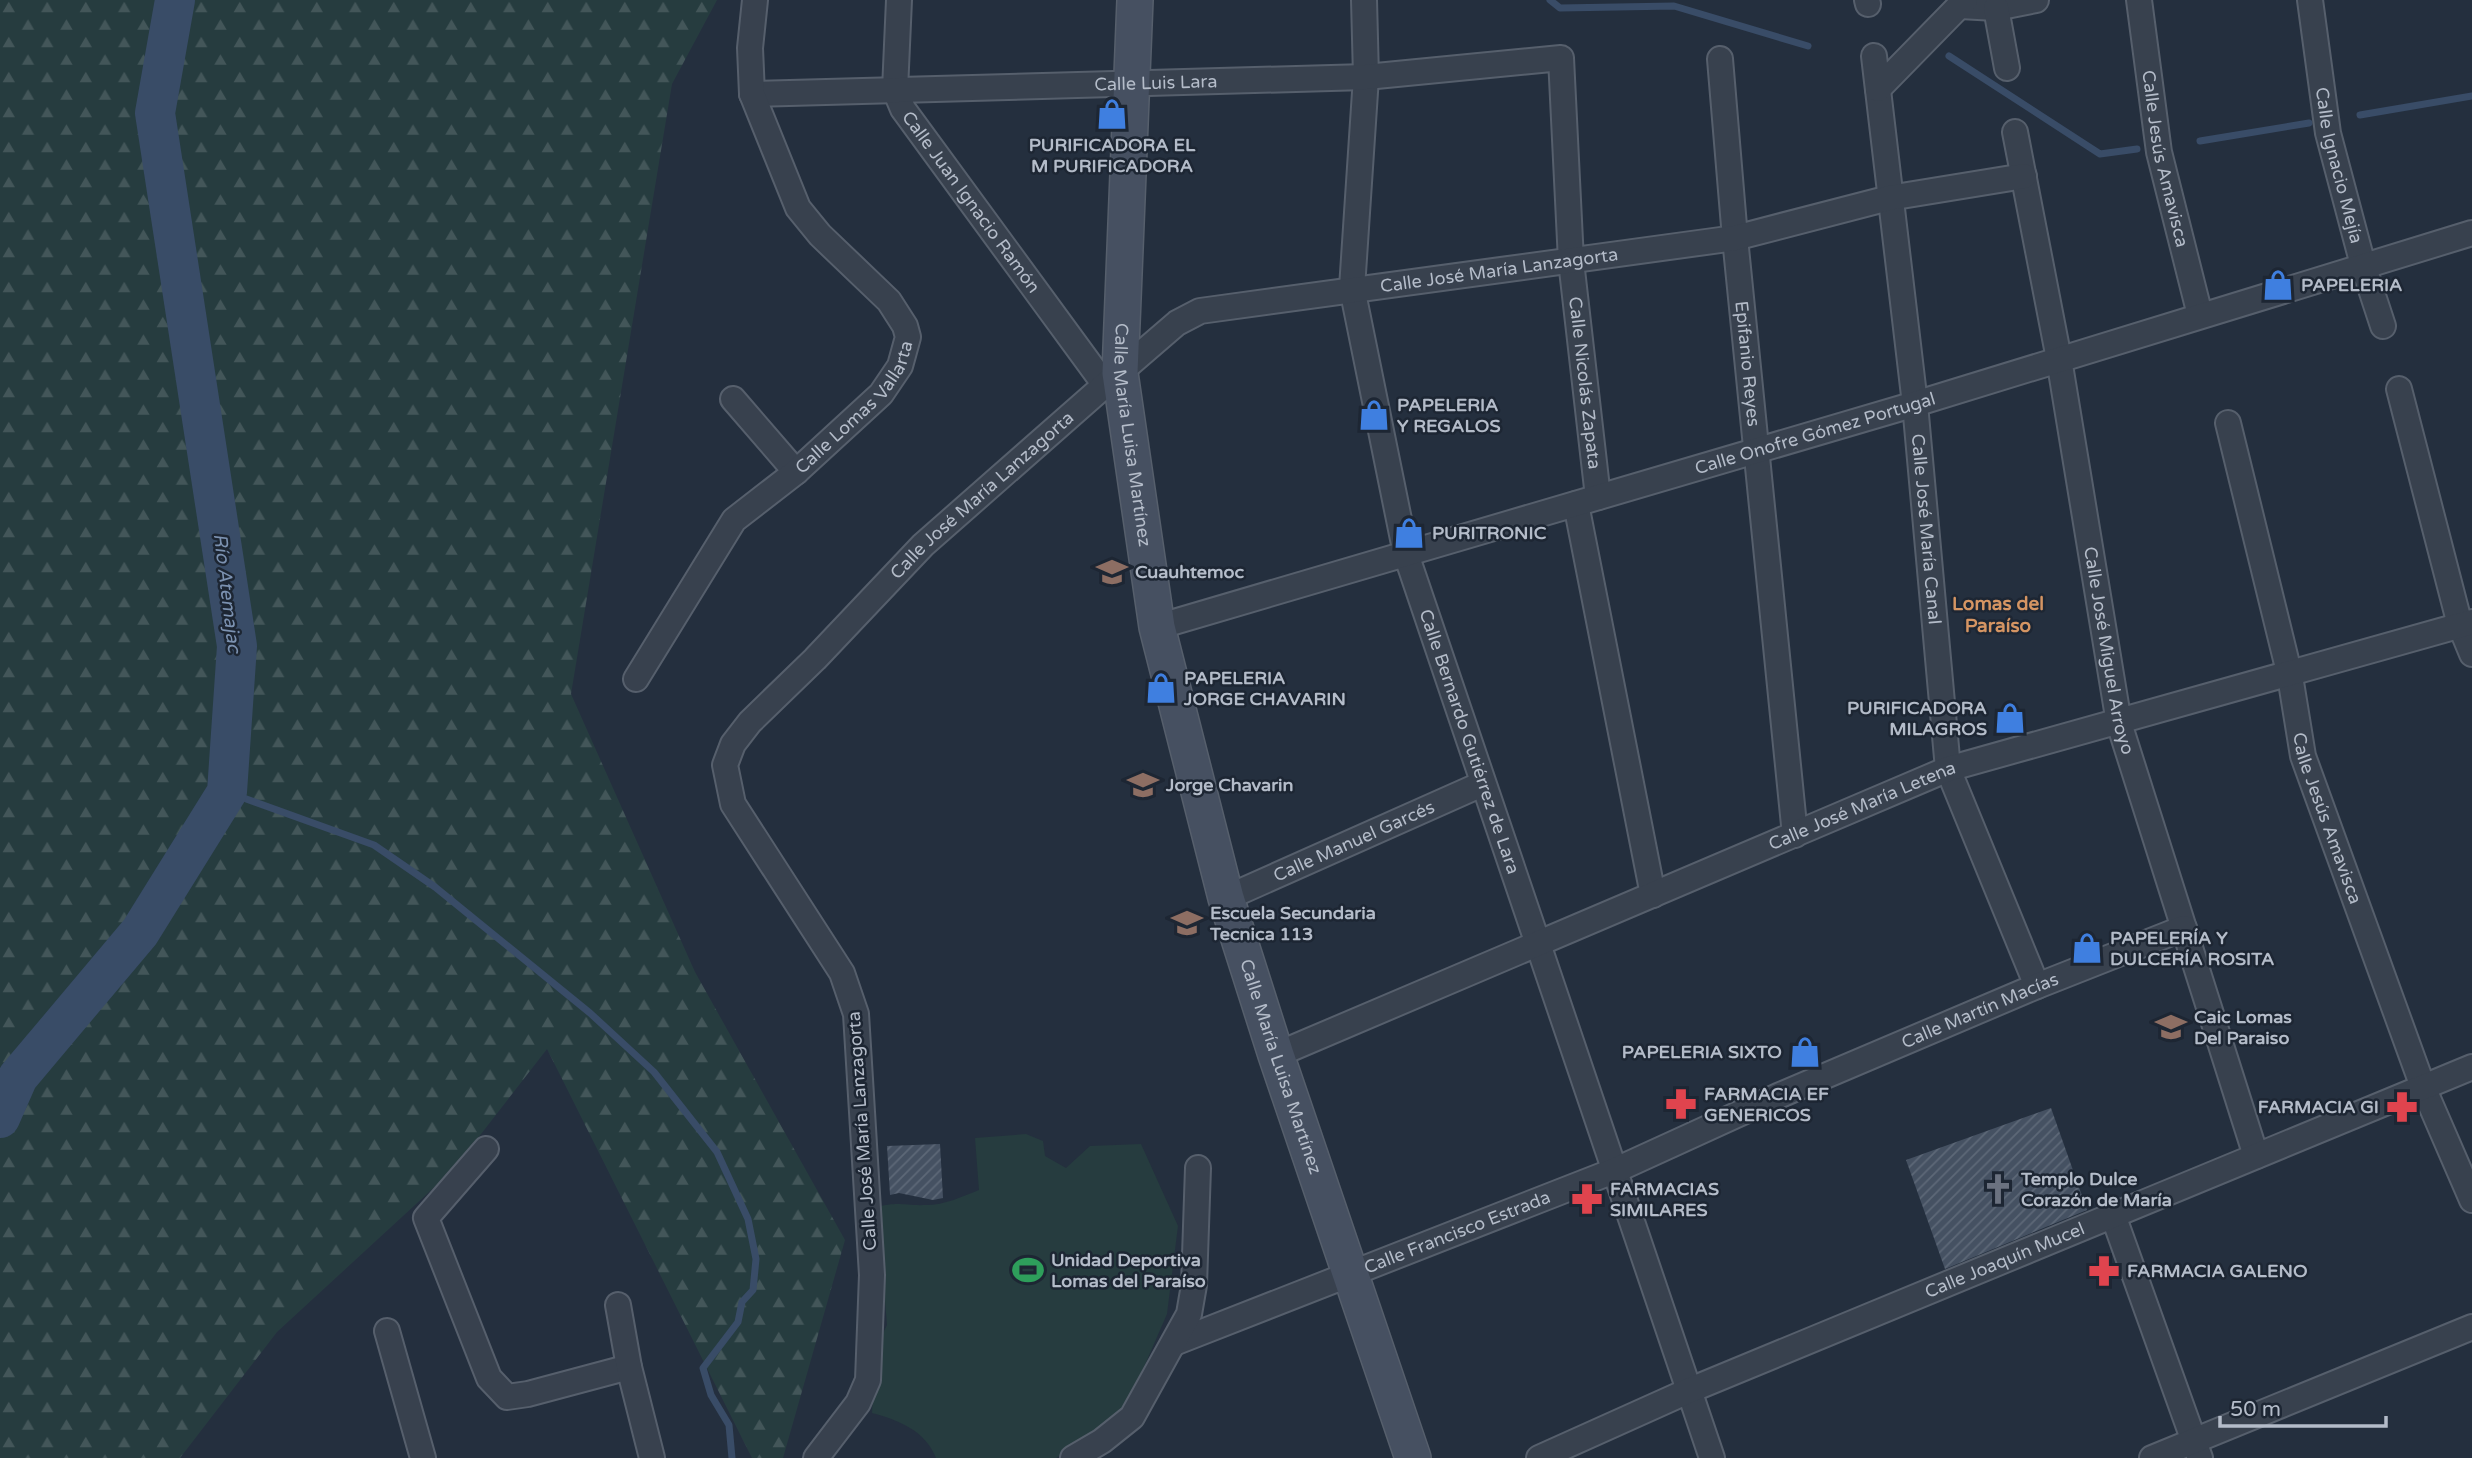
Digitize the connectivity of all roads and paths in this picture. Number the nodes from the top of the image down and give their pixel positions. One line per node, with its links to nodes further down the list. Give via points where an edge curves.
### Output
1 (755, 0): 18 (street, Calle Lomas Vallarta)
2 (899, 0): 17 (street, Calle Juan Ignacio Ramón)
3 (1135, 0): 15 (street, Calle María Luisa Martínez)
4 (1364, 0): 14 (street, Calle Bernardo Gutiérrez de Lara)
5 (2036, 0): 9 (street)
6 (2139, 0): 27 (street, Calle Jesús Amavisca, via 2159,152)
7 (2311, 0): 25 (street, Calle Ignacio Mejía, via 2328,133)
8 (1962, 3): 9 (street); 16 (street)
9 (1996, 8): 13 (street)
10 (1874, 56): 16 (street, Calle José María Canal)
11 (1560, 58): 14 (street, Calle Luis Lara); 24 (street, Calle Nicolás Zapata)
12 (1720, 59): 23 (street, Epifanio Reyes)
13 (2007, 68)
14 (1366, 77): 15 (street, Calle Luis Lara); 26 (street, Calle Bernardo Gutiérrez de Lara)
15 (1132, 84): 17 (street, Calle Luis Lara); 30 (street, Calle María Luisa Martínez)
16 (1878, 89): 21 (street, Calle José María Canal)
17 (895, 90): 18 (street, Calle Luis Lara); 30 (street, Calle Juan Ignacio Ramón, via 902,109)
18 (752, 94): 36 (street, Calle Lomas Vallarta, via 798,208 889,302 908,337 900,366 881,394)
19 (2015, 132): 20 (street, Calle José Miguel Arroyo)
20 (2024, 176): 21 (street, Calle José María Lanzagorta); 29 (street, Calle José Miguel Arroyo)
21 (1889, 198): 23 (street, Calle José María Lanzagorta); 33 (street, Calle José María Canal)
22 (2472, 233): 25 (street, Calle Onofre Gómez Portugal)
23 (1735, 238): 24 (street, Calle José María Lanzagorta); 35 (street, Epifanio Reyes)
24 (1571, 261): 26 (street, Calle José María Lanzagorta); 37 (street, Calle Nicolás Zapata)
25 (2362, 265): 27 (street, Calle Onofre Gómez Portugal); 28 (street, Calle Ignacio Mejía)
26 (1352, 288): 30 (street, Calle José María Lanzagorta, via 1200,311 1177,323); 38 (street, Calle Bernardo Gutiérrez de Lara)
27 (2200, 315): 29 (street, Calle Onofre Gómez Portugal)
28 (2383, 326)
29 (2059, 359): 33 (street, Calle Onofre Gómez Portugal); 44 (street, Calle José Miguel Arroyo)
30 (1112, 379): 40 (street, Calle María Luisa Martínez); 73 (street, Calle José María Lanzagorta, via 923,545 750,722 733,744 726,765 733,804 842,973 856,1014 872,1275 868,1380 858,1403)
31 (2399, 389): 39 (street)
32 (733, 399): 36 (street)
33 (1916, 404): 35 (street, Calle Onofre Gómez Portugal); 45 (street, Calle José María Canal)
34 (2228, 423): 42 (street, Calle Jesús Amavisca)
35 (1759, 449): 37 (street, Calle Onofre Gómez Portugal); 47 (street, Epifanio Reyes)
36 (796, 472): 43 (street, Calle Lomas Vallarta, via 734,520)
37 (1587, 501): 38 (street, Calle Onofre Gómez Portugal); 48 (street, Calle Nicolás Zapata)
38 (1406, 554): 40 (street, Calle Onofre Gómez Portugal); 46 (street, Calle Bernardo Gutiérrez de Lara)
39 (2466, 624): 41 (street); 42 (street, Calle José María Letena)
40 (1157, 627): 49 (street, Calle María Luisa Martínez)
41 (2472, 654)
42 (2290, 676): 44 (street, Calle José María Letena); 55 (street, Calle Jesús Amavisca, via 2303,755)
43 (636, 680)
44 (2119, 723): 45 (street, Calle José María Letena); 50 (street, Calle José Miguel Arroyo)
45 (1948, 769): 47 (street, Calle José María Letena); 52 (street, Calle José María Canal)
46 (1482, 784): 49 (street, Calle Manuel Garcés); 51 (street, Calle Bernardo Gutiérrez de Lara)
47 (1795, 835): 48 (street, Calle José María Letena)
48 (1653, 895): 51 (street, Calle José María Letena)
49 (1226, 898): 53 (street, Calle María Luisa Martínez)
50 (2184, 928): 52 (street, Calle Martín Macías); 58 (street, Calle José Miguel Arroyo)
51 (1537, 943): 53 (street, Calle José María Letena); 60 (street, Calle Bernardo Gutiérrez de Lara)
52 (2037, 986): 56 (street, Calle Martín Macías)
53 (1276, 1055): 63 (street, Calle María Luisa Martínez)
54 (2472, 1067): 55 (street, Calle Joaquín Mucel)
55 (2423, 1087): 58 (street, Calle Joaquín Mucel); 61 (street, Calle Jesús Amavisca)
56 (1778, 1096): 60 (street, Calle Francisco Estrada)
57 (486, 1149): 68 (street, via 426,1218 489,1378 507,1397)
58 (2256, 1156): 62 (street, Calle Joaquín Mucel)
59 (1198, 1168): 67 (street, via 1194,1285 1189,1314)
60 (1616, 1170): 63 (street, Calle Francisco Estrada); 69 (street, Calle Bernardo Gutiérrez de Lara)
61 (2472, 1200)
62 (2113, 1215): 69 (street, Calle Joaquín Mucel); 70 (street)
63 (1350, 1273): 67 (street, Calle Francisco Estrada); 75 (street, Calle María Luisa Martínez)
64 (618, 1305): 68 (street)
65 (2472, 1327): 70 (street)
66 (387, 1331): 71 (street)
67 (1174, 1343): 74 (street, via 1132,1417)
68 (629, 1367): 72 (street)
69 (1688, 1391): 76 (street, Calle Joaquín Mucel); 77 (street, Calle Bernardo Gutiérrez de Lara)
70 (2197, 1450): 78 (street)
71 (423, 1458)
72 (652, 1458)
73 (816, 1458)
74 (1073, 1458)
75 (1413, 1458)
76 (1539, 1458)
77 (1712, 1458)
78 (2152, 1458)

